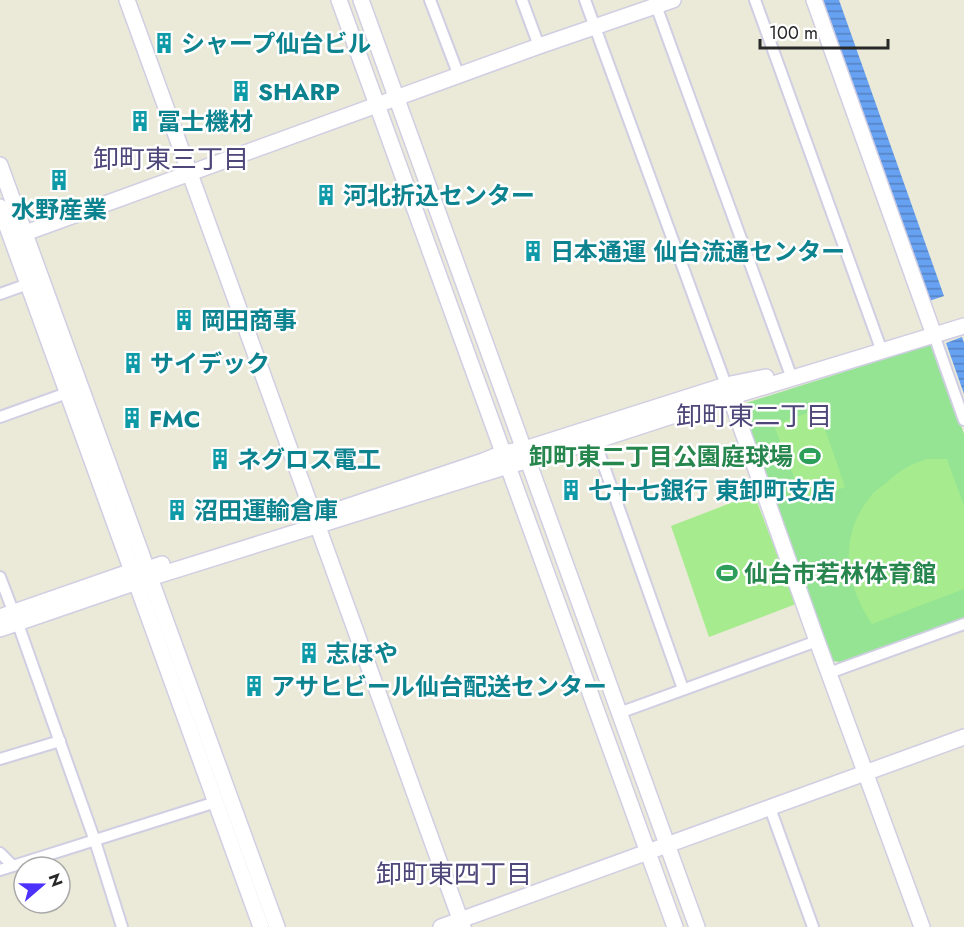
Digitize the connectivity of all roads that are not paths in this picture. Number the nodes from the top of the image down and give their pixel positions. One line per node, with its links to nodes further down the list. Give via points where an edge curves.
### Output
1 (128, 0): 17 (street)
2 (339, 0): 15 (street)
3 (361, 0): 14 (street)
4 (430, 0): 13 (street)
5 (522, 0): 12 (street)
6 (585, 0): 11 (street)
7 (673, 0): 10 (street)
8 (755, 0): 24 (street)
9 (814, 0): 23 (street)
10 (655, 3): 11 (street); 25 (street)
11 (595, 27): 12 (street); 26 (street)
12 (539, 46): 13 (street)
13 (459, 76): 14 (street)
14 (396, 99): 15 (street); 31 (street)
15 (377, 106): 17 (street); 32 (street)
16 (0, 165): 19 (street)
17 (189, 173): 19 (street); 33 (street)
18 (0, 207): 19 (street)
19 (18, 236): 20 (street); 34 (street)
20 (28, 284): 21 (street); 27 (street)
21 (0, 294)
22 (963, 324): 23 (street)
23 (933, 332): 24 (street); 26 (street); 29 (street)
24 (880, 346): 25 (street)
25 (790, 373): 26 (street)
26 (728, 391): 30 (street); 31 (street); 39 (street)
27 (67, 393): 28 (street); 34 (street)
28 (0, 417)
29 (964, 420)
30 (595, 441): 31 (street); 41 (street)
31 (527, 454): 32 (street); 42 (street)
32 (505, 460): 33 (street, via 483,461); 51 (street)
33 (317, 522): 34 (street); 55 (street)
34 (141, 575): 36 (street); 47 (street); 58 (street)
35 (0, 577): 36 (street)
36 (11, 618): 38 (street); 44 (street)
37 (964, 624): 40 (street)
38 (0, 630)
39 (817, 641): 40 (street); 41 (street)
40 (829, 673): 46 (street)
41 (683, 689): 42 (street)
42 (619, 713): 50 (street)
43 (964, 737): 46 (street)
44 (60, 741): 45 (street); 49 (street)
45 (0, 759)
46 (866, 773): 48 (street); 63 (street)
47 (216, 802): 49 (street); 57 (street)
48 (770, 808): 50 (street); 62 (street)
49 (95, 841): 53 (street); 56 (street)
50 (667, 845): 51 (street); 61 (street)
51 (647, 852): 55 (street); 60 (street)
52 (0, 853): 54 (street)
53 (49, 855)
54 (12, 865)
55 (462, 923): 59 (street)
56 (122, 927)
57 (261, 927)
58 (277, 927)
59 (441, 927)
60 (675, 927)
61 (697, 927)
62 (813, 927)
63 (922, 927)

